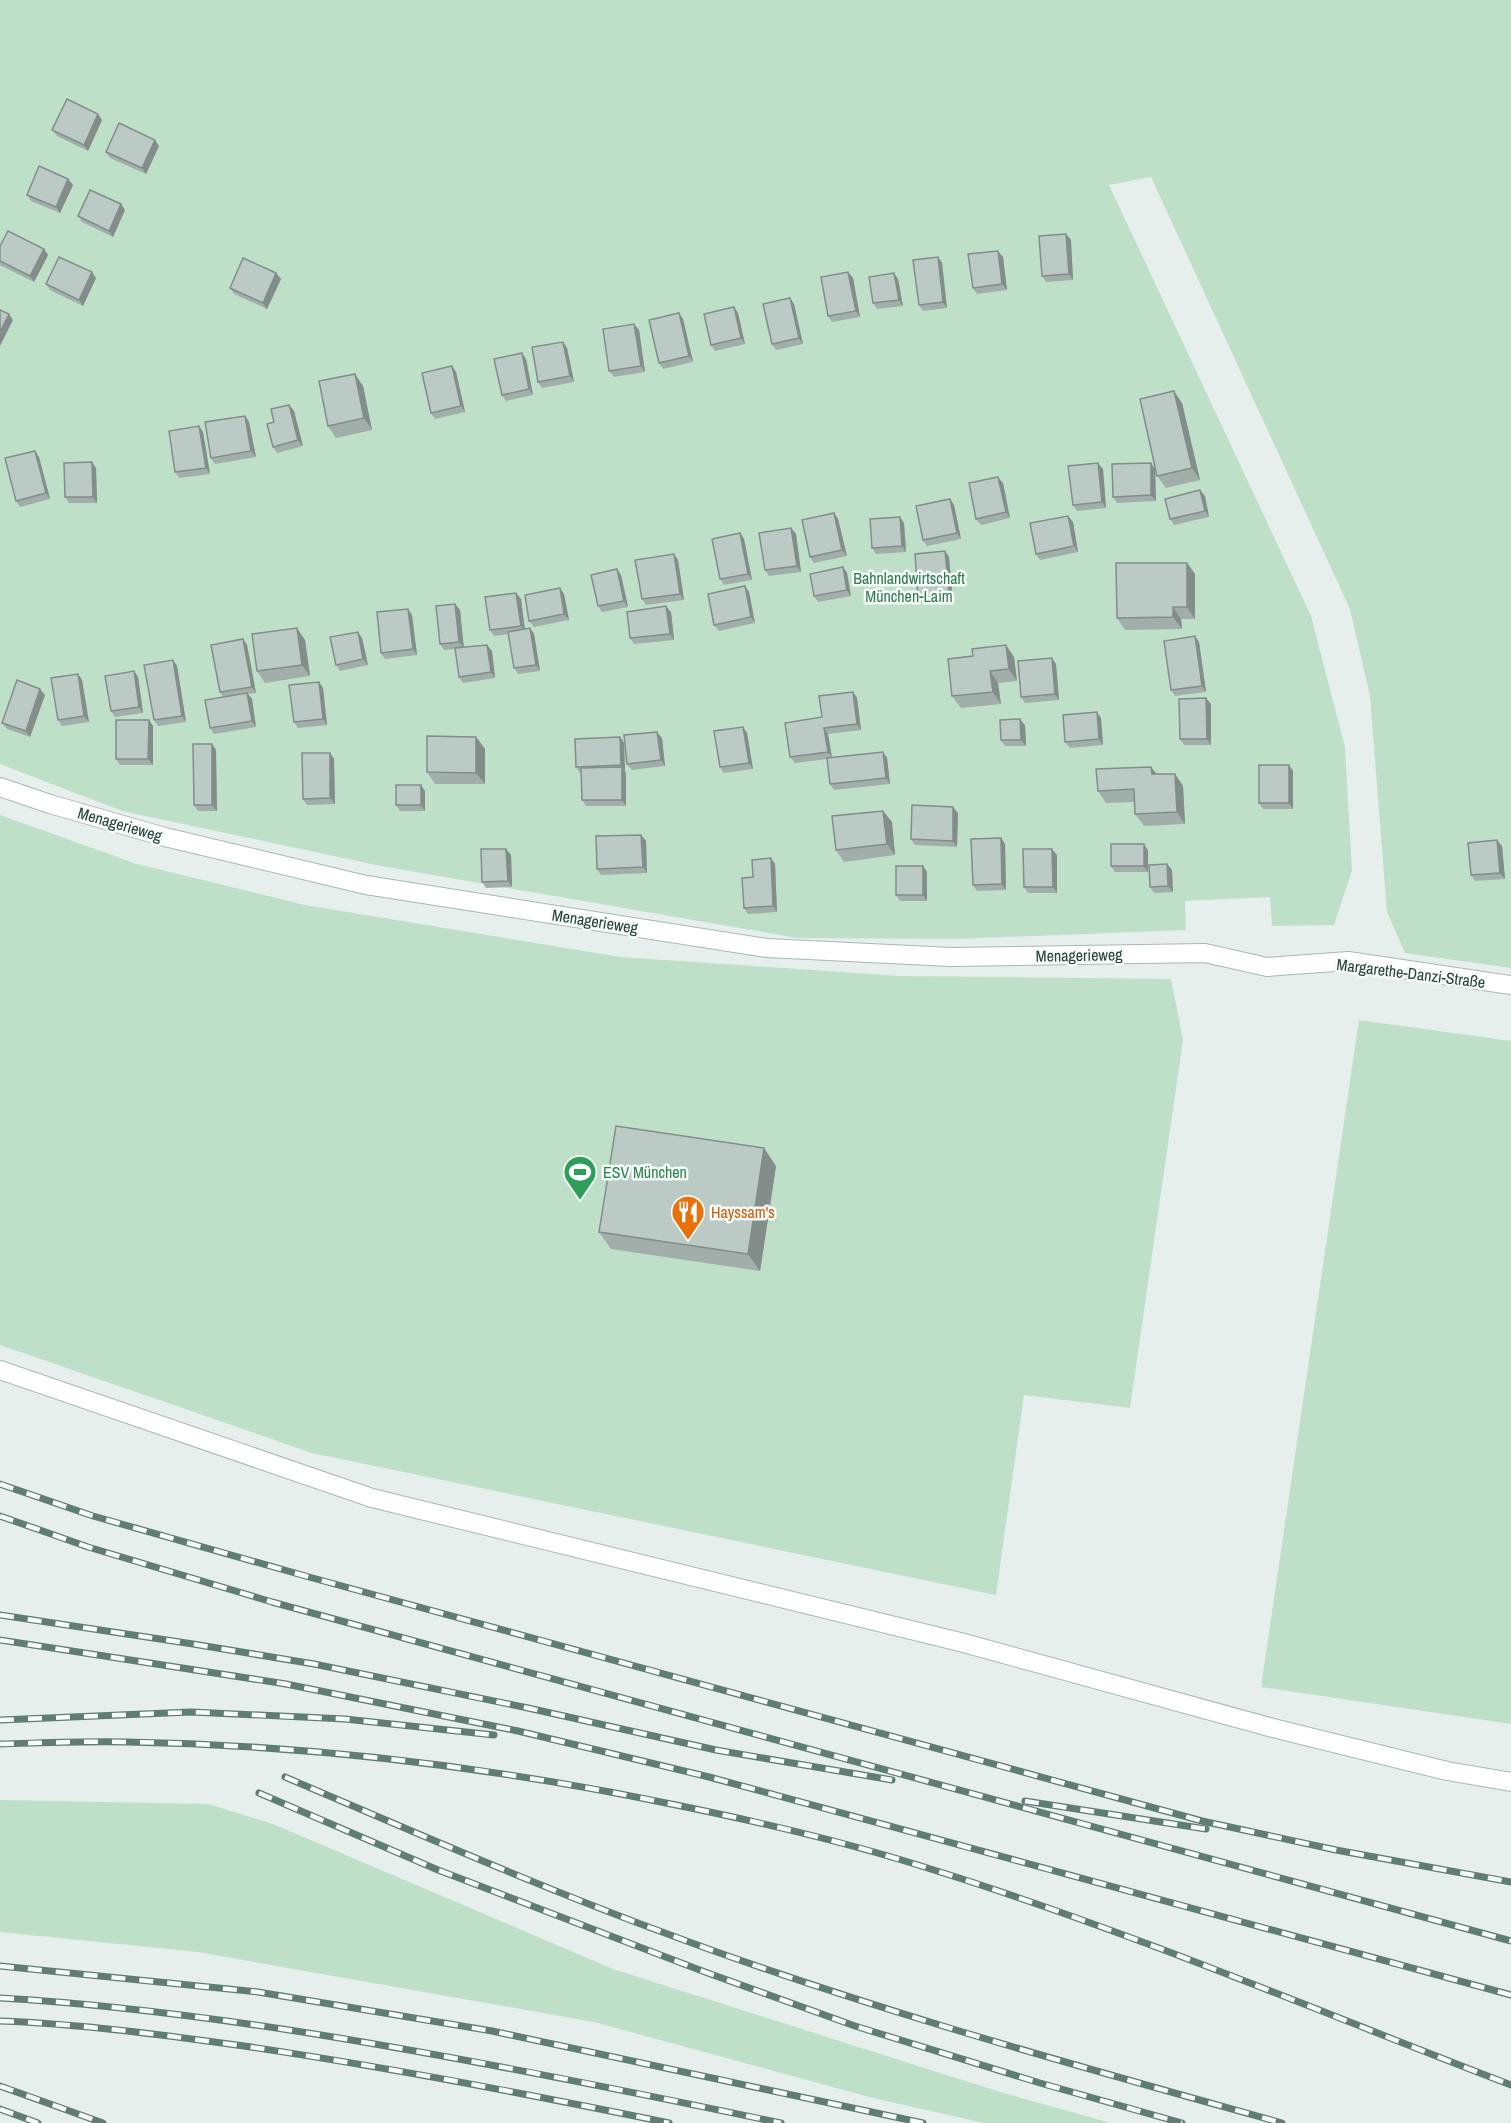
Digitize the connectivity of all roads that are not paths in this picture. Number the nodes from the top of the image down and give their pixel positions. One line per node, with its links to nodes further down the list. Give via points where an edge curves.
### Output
1 (0, 787): 2 (street, Menagerieweg, via 165,837 366,885 767,948 951,957)
2 (1204, 953): 3 (street, Margarethe-Danzi-Straße, via 1267,967 1348,961)
3 (1511, 985)
4 (0, 1370): 5 (street, via 372,1498 960,1642 1273,1728 1447,1771)
5 (1511, 1782)

